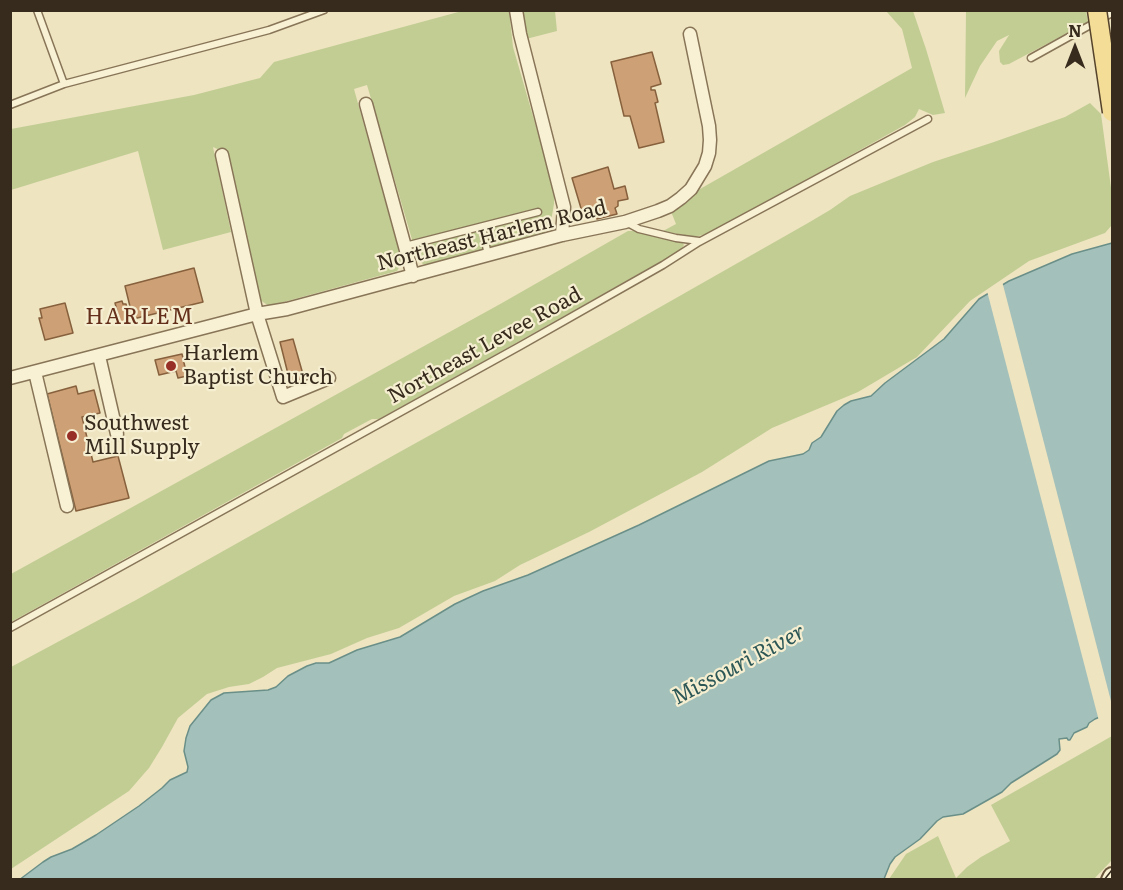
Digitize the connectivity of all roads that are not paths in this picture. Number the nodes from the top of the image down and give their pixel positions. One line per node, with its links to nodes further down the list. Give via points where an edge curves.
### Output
1 (37, 10): 8 (lane)
2 (324, 10): 8 (lane, via 269,30)
3 (516, 10): 17 (street, via 564,207)
4 (1097, 10): 11 (main road, bridge)
5 (1113, 13): 7 (lane)
6 (690, 34): 15 (street, Northeast Harlem Road, via 709,126 705,166 681,198)
7 (1031, 58)
8 (64, 84): 10 (lane)
9 (366, 104): 19 (street)
10 (10, 105)
11 (1113, 112)
12 (928, 119): 18 (lane, Northeast Levee Road)
13 (222, 155): 22 (street)
14 (538, 213): 16 (lane)
15 (625, 222): 17 (street, Northeast Harlem Road); 18 (lane, via 639,229)
16 (482, 227): 19 (lane); 20 (lane)
17 (562, 235): 20 (street, Northeast Harlem Road)
18 (699, 242): 29 (lane, Northeast Levee Road, via 510,352)
19 (405, 246): 21 (street)
20 (488, 255): 21 (street, Northeast Harlem Road)
21 (413, 276): 22 (street, Northeast Harlem Road)
22 (257, 314): 23 (street, Northeast Harlem Road); 26 (street, via 282,397)
23 (99, 356): 24 (street, Northeast Harlem Road); 27 (street)
24 (35, 372): 25 (street, Northeast Harlem Road); 28 (street)
25 (10, 378)
26 (329, 378)
27 (117, 435)
28 (68, 506)
29 (10, 628)

